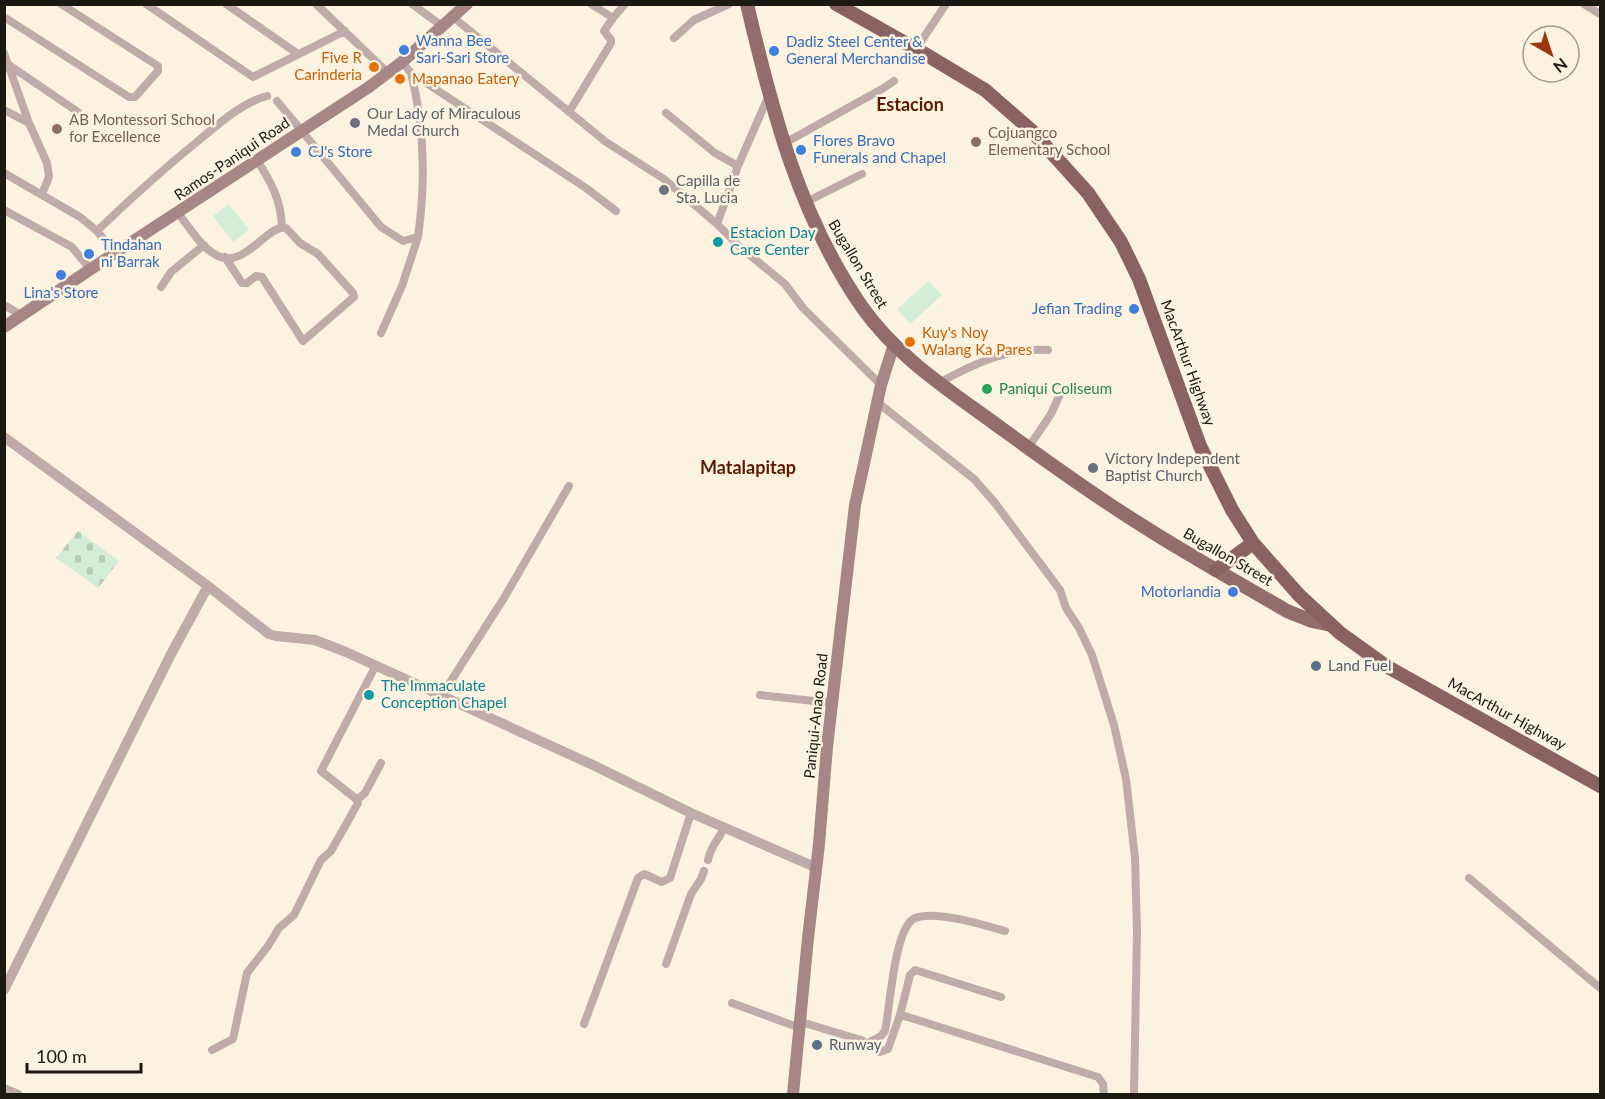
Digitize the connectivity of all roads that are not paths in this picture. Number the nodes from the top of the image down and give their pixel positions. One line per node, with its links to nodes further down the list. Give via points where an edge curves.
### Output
1 (61, 4): 15 (street, via 158,66 135,97 129,98)
2 (146, 4): 23 (street, via 253,77)
3 (226, 4): 23 (street)
4 (316, 4): 19 (street)
5 (412, 4): 18 (street)
6 (467, 4): 16 (main road, Ramos-Paniqui Road)
7 (591, 4): 17 (street)
8 (625, 4): 17 (street)
9 (729, 4): 20 (street, via 694,20)
10 (747, 4): 29 (main road, Bugallon Street)
11 (836, 4): 21 (highway, MacArthur Highway)
12 (946, 4): 21 (street)
13 (1584, 4): 14 (street)
14 (1600, 14)
15 (4, 17)
16 (453, 17): 18 (main road, Ramos-Paniqui Road); 34 (street)
17 (614, 18): 34 (street, via 604,31 611,43)
18 (442, 26): 24 (main road, Ramos-Paniqui Road)
19 (345, 31): 23 (street); 26 (street)
20 (674, 38)
21 (916, 49): 70 (highway, MacArthur Highway, via 968,79 1008,109 1074,176 1103,213 1139,279 1208,463)
22 (4, 53): 25 (street)
23 (298, 54)
24 (402, 62): 26 (main road, Ramos-Paniqui Road); 27 (street)
25 (6, 63): 33 (street); 36 (street)
26 (388, 73): 37 (main road, Ramos-Paniqui Road)
27 (411, 73): 46 (street); 51 (street, via 424,146)
28 (894, 81): 38 (street)
29 (769, 95): 38 (main road, Bugallon Street); 40 (street)
30 (267, 96): 50 (street, via 235,112 169,164)
31 (277, 101): 37 (street)
32 (4, 110): 36 (street)
33 (78, 112)
34 (569, 112): 48 (street, via 624,156 664,179)
35 (666, 113): 40 (street, via 715,153)
36 (29, 123): 43 (street, via 49,170)
37 (302, 131): 39 (main road, Ramos-Paniqui Road); 51 (street, via 381,227 403,241)
38 (783, 144): 44 (main road, Bugallon Street)
39 (257, 160): 47 (main road, Ramos-Paniqui Road); 49 (street, via 276,193)
40 (738, 166): 48 (street)
41 (4, 173): 43 (street)
42 (862, 174): 44 (street)
43 (42, 194): 50 (street)
44 (804, 203): 61 (main road, Bugallon Street, via 856,298)
45 (4, 210): 55 (street, via 72,247)
46 (616, 211)
47 (178, 213): 52 (street); 53 (main road, Ramos-Paniqui Road)
48 (717, 224): 64 (street, via 785,284 803,308)
49 (282, 227): 54 (street, via 243,255); 54 (street, via 318,254 353,293 351,301 305,340 300,339 262,278 256,276 242,283)
50 (97, 231): 53 (street)
51 (418, 237): 60 (street)
52 (204, 245): 54 (street); 56 (street, via 171,272)
53 (115, 253): 55 (main road, Ramos-Paniqui Road)
54 (225, 257)
55 (90, 269): 58 (main road, Ramos-Paniqui Road)
56 (161, 287)
57 (4, 304): 58 (street)
58 (21, 315): 59 (main road, Ramos-Paniqui Road)
59 (4, 327)
60 (381, 333)
61 (894, 344): 63 (main road, Bugallon Street); 64 (main road, Paniqui-Anao Road)
62 (1048, 350): 63 (street, via 1022,349 995,357)
63 (939, 383): 68 (main road, Bugallon Street)
64 (881, 385): 66 (main road, Paniqui-Anao Road)
65 (1060, 394): 68 (street)
66 (877, 402): 77 (main road, Paniqui-Anao Road, via 855,505); 102 (street, via 974,480 995,502 1060,590 1092,655 1126,779 1135,858)
67 (4, 437): 72 (street)
68 (1028, 448): 71 (main road, Bugallon Street)
69 (569, 486): 76 (street)
70 (1253, 543): 71 (highway); 73 (highway, MacArthur Highway)
71 (1216, 570): 73 (main road, Bugallon Street, via 1297,616)
72 (208, 586): 74 (street, via 269,634 315,640); 90 (street)
73 (1331, 625): 79 (highway, MacArthur Highway, via 1386,666)
74 (376, 665): 76 (street); 80 (street, via 321,771)
75 (760, 694): 77 (street)
76 (442, 695): 81 (street)
77 (832, 704): 84 (main road, Paniqui-Anao Road)
78 (381, 763): 80 (street)
79 (1600, 786)
80 (357, 800): 97 (street, via 294,915 279,928 247,973 234,1037)
81 (691, 813): 82 (street); 94 (street, via 670,878 662,882 644,874 638,878)
82 (724, 828): 83 (street, via 712,845); 84 (street)
83 (708, 860)
84 (817, 868): 95 (main road, Paniqui-Anao Road)
85 (704, 871): 88 (street, via 691,894)
86 (1468, 878): 89 (street)
87 (1005, 931): 96 (street, via 950,917 923,916 911,920 899,948 885,1031)
88 (666, 964)
89 (1600, 988)
90 (4, 990)
91 (1001, 997): 93 (street, via 915,970 910,975)
92 (732, 1003): 95 (street)
93 (900, 1015): 96 (street, via 888,1049 880,1052); 101 (street, via 1098,1077)
94 (584, 1024)
95 (800, 1025): 96 (street); 100 (main road, Paniqui-Anao Road)
96 (868, 1043)
97 (212, 1050)
98 (4, 1088): 99 (street)
99 (18, 1095)
100 (793, 1095)
101 (1104, 1095)
102 (1134, 1095)

